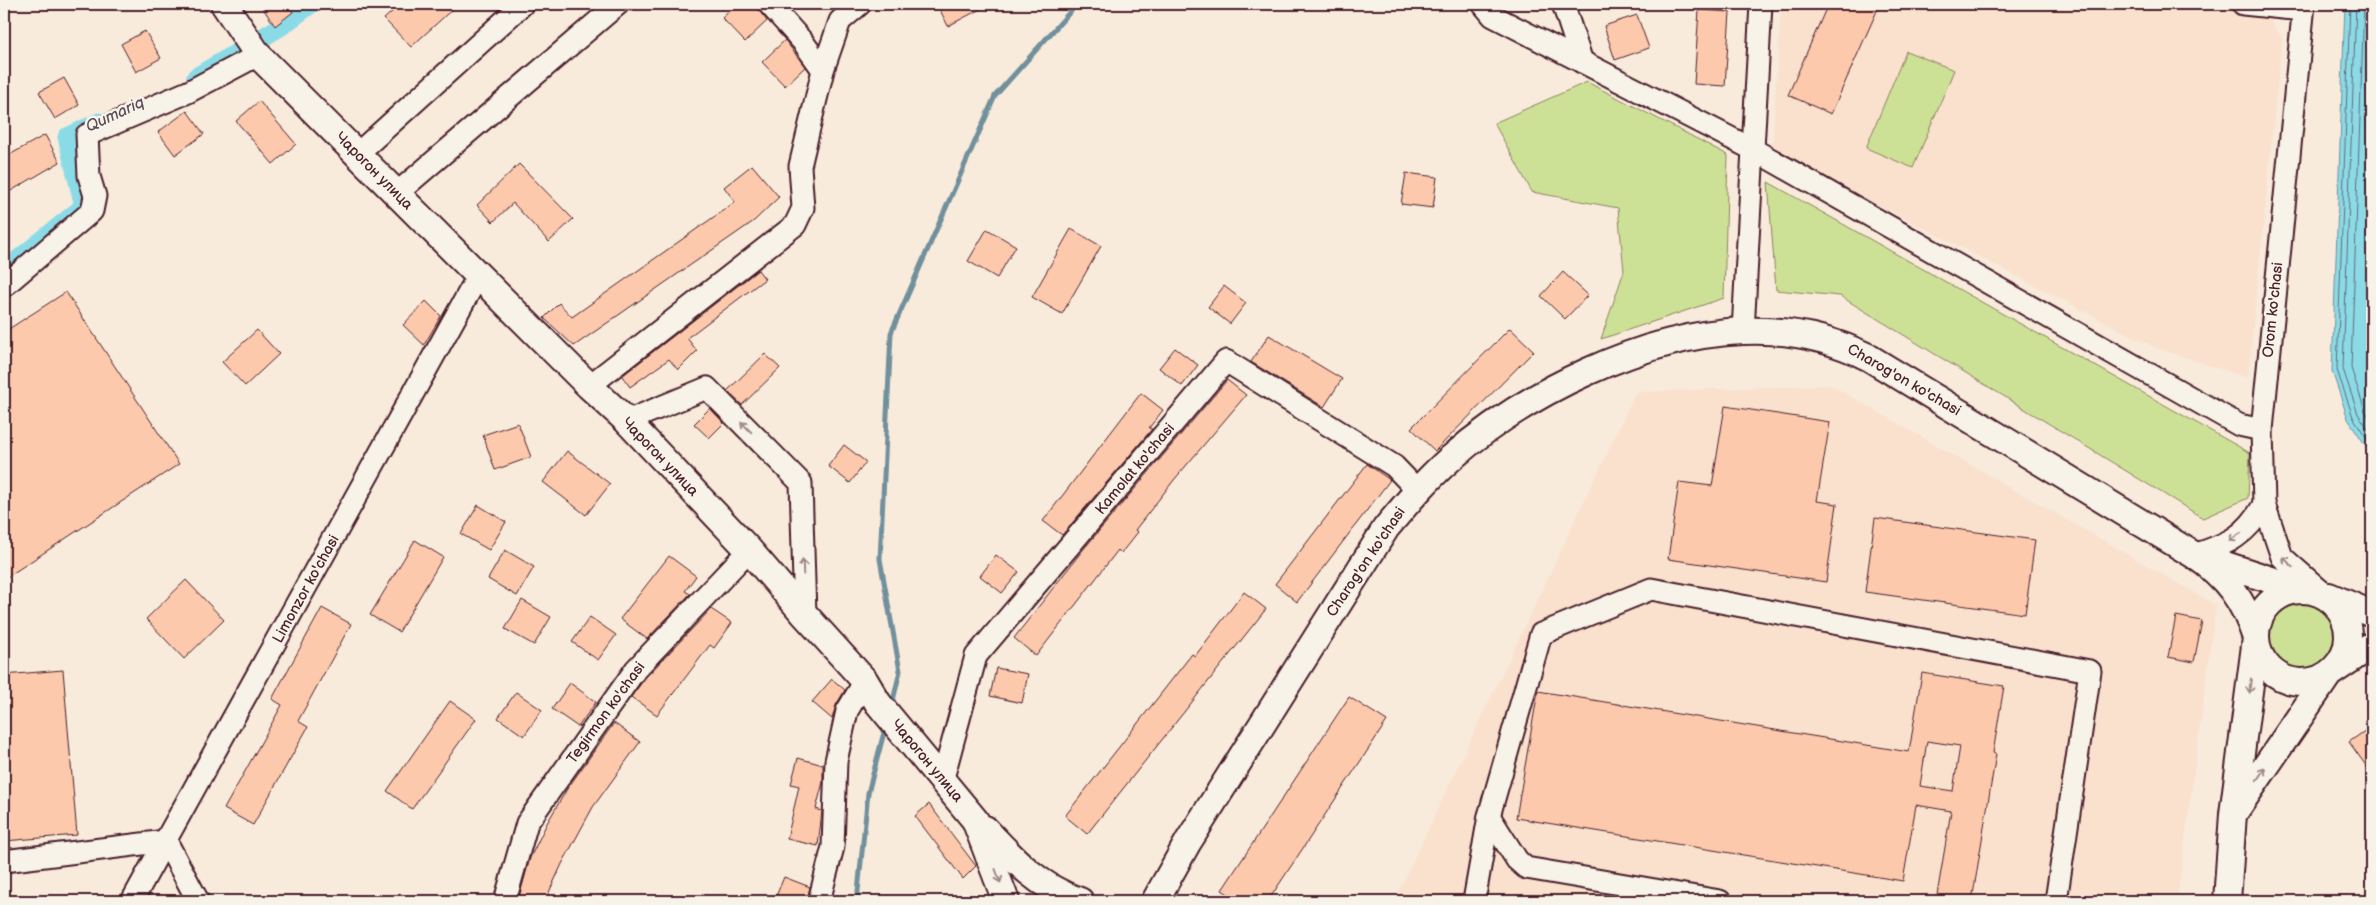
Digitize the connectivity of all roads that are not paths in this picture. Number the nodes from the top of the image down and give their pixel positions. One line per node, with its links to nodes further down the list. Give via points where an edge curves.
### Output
1 (523, 4): 15 (street)
2 (618, 4): 16 (street)
3 (769, 4): 13 (street, via 803,42)
4 (860, 4): 13 (street, via 840,21)
5 (1483, 4): 12 (street, via 1493,16)
6 (1563, 4): 12 (street)
7 (1761, 4): 14 (street)
8 (2243, 4): 9 (street)
9 (2303, 7): 22 (street, Orom ko'chasi)
10 (227, 9): 11 (main road, Чарогон улица)
11 (258, 55): 15 (main road, Чарогон улица); 18 (street, via 188,92 87,135 89,176 95,196 92,210)
12 (1582, 62): 14 (street)
13 (822, 70): 20 (street, via 800,166 803,208 795,225)
14 (1754, 150): 19 (street); 22 (street, via 2239,425)
15 (357, 154): 16 (main road, Чарогон улица)
16 (396, 194): 17 (main road, Чарогон улица)
17 (478, 276): 20 (main road, Чарогон улица); 38 (street, Limonzor ko'chasi)
18 (4, 286)
19 (1743, 331): 23 (main road, Charog'on ko'chasi, via 1696,337 1650,348 1561,385 1485,431); 26 (main road, Charog'on ko'chasi, via 1816,338 1868,356)
20 (589, 386): 21 (main road, Чарогон улица)
21 (626, 421): 25 (main road, Чарогон улица); 29 (street, one-way to 21, via 801,483 707,388)
22 (2262, 430): 24 (street, Orom ko'chasi)
23 (1417, 490): 34 (street, Kamolat ko'chasi, via 1394,466 1226,361 976,656); 46 (main road, Charog'on ko'chasi, via 1386,528 1188,842)
24 (2264, 504): 26 (street, one-way to 26, via 2254,522 2240,535 2221,546); 27 (street, Orom ko'chasi, one-way to 24, via 2282,557)
25 (749, 550): 29 (main road, Чарогон улица); 42 (street, Tegirmon ko'chasi, via 636,669 527,823)
26 (2194, 555): 27 (main road); 30 (main road, via 2234,590)
27 (2312, 592): 28 (main road); 30 (main road, via 2287,592 2274,599 2257,623); 32 (main road, via 2336,604 2345,617 2349,632 2347,648)
28 (2372, 614)
29 (805, 615): 33 (main road, Чарогон улица)
30 (2256, 638): 32 (main road, via 2258,652 2266,664 2288,680 2303,682); 35 (main road, one-way to 35)
31 (2372, 645): 32 (main road)
32 (2329, 674): 35 (main road, one-way to 32)
33 (871, 692): 34 (main road, Чарогон улица); 43 (street, via 847,712 836,761 833,847)
34 (943, 778): 37 (main road, Чарогон улица)
35 (2233, 814): 50 (main road)
36 (1489, 816): 47 (street); 48 (street, via 1517,860 1526,868); 49 (street, via 1541,634 1651,588 2090,671)
37 (976, 820): 44 (main road, Чарогон улица, one-way to 44); 45 (main road, via 1041,883)
38 (166, 841): 39 (street); 40 (street, Limonzor ko'chasi); 41 (street)
39 (4, 861)
40 (132, 901)
41 (198, 901)
42 (505, 901)
43 (819, 901)
44 (1006, 901)
45 (1080, 901)
46 (1155, 901)
47 (1474, 901)
48 (1720, 901)
49 (2056, 901)
50 (2227, 901)

